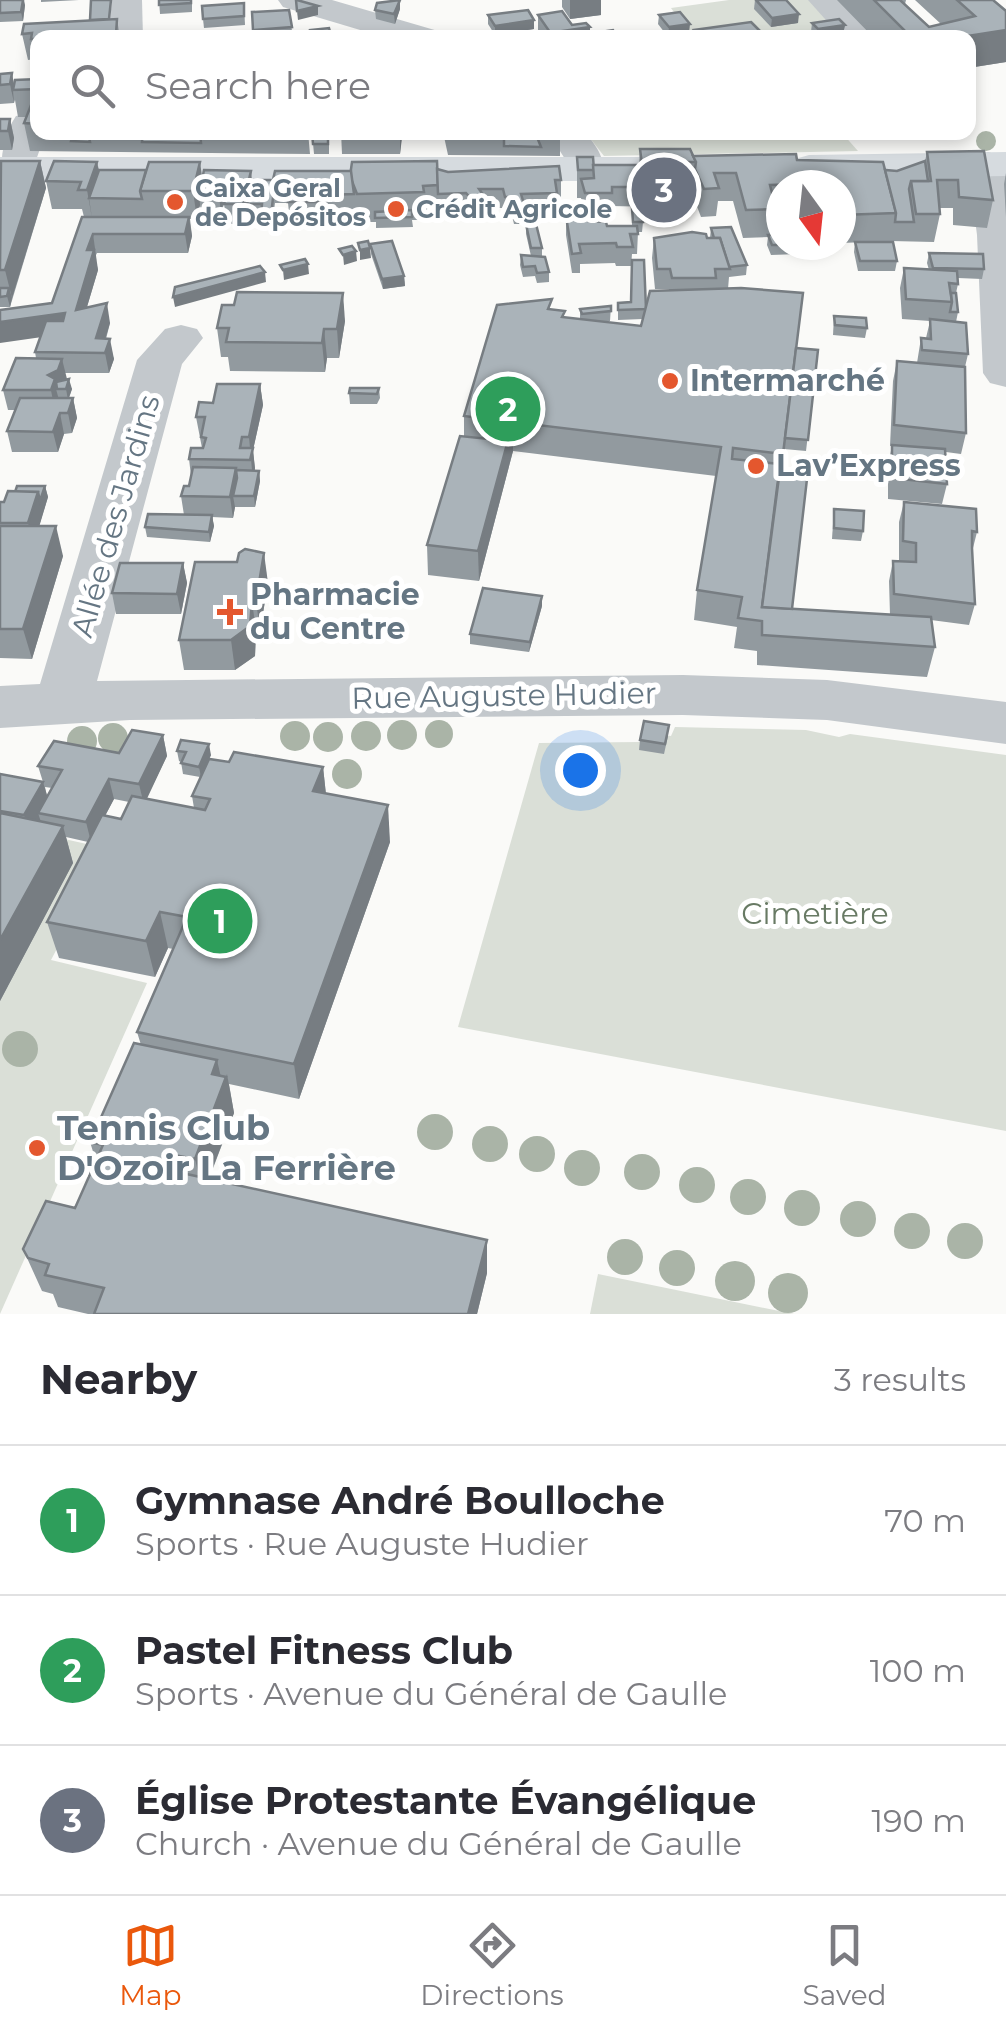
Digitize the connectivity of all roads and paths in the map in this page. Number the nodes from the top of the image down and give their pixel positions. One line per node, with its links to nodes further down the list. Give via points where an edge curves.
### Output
1 (295, 0): 4 (street)
2 (825, 0): 6 (street)
3 (420, 2): 4 (street)
4 (352, 16): 5 (street)
5 (399, 30)
6 (854, 30)
7 (30, 124): 12 (street)
8 (572, 140): 13 (street)
9 (997, 164): 11 (main road); 15 (street)
10 (694, 168): 13 (main road)
11 (766, 168)
12 (8, 169): 13 (main road)
13 (584, 170)
14 (182, 338): 16 (street, Allée des Jardins, via 160,360)
15 (1006, 373)
16 (63, 702): 17 (street, Rue Auguste Hudier); 18 (street, Rue Auguste Hudier, via 780,696)
17 (0, 707)
18 (1006, 724)

